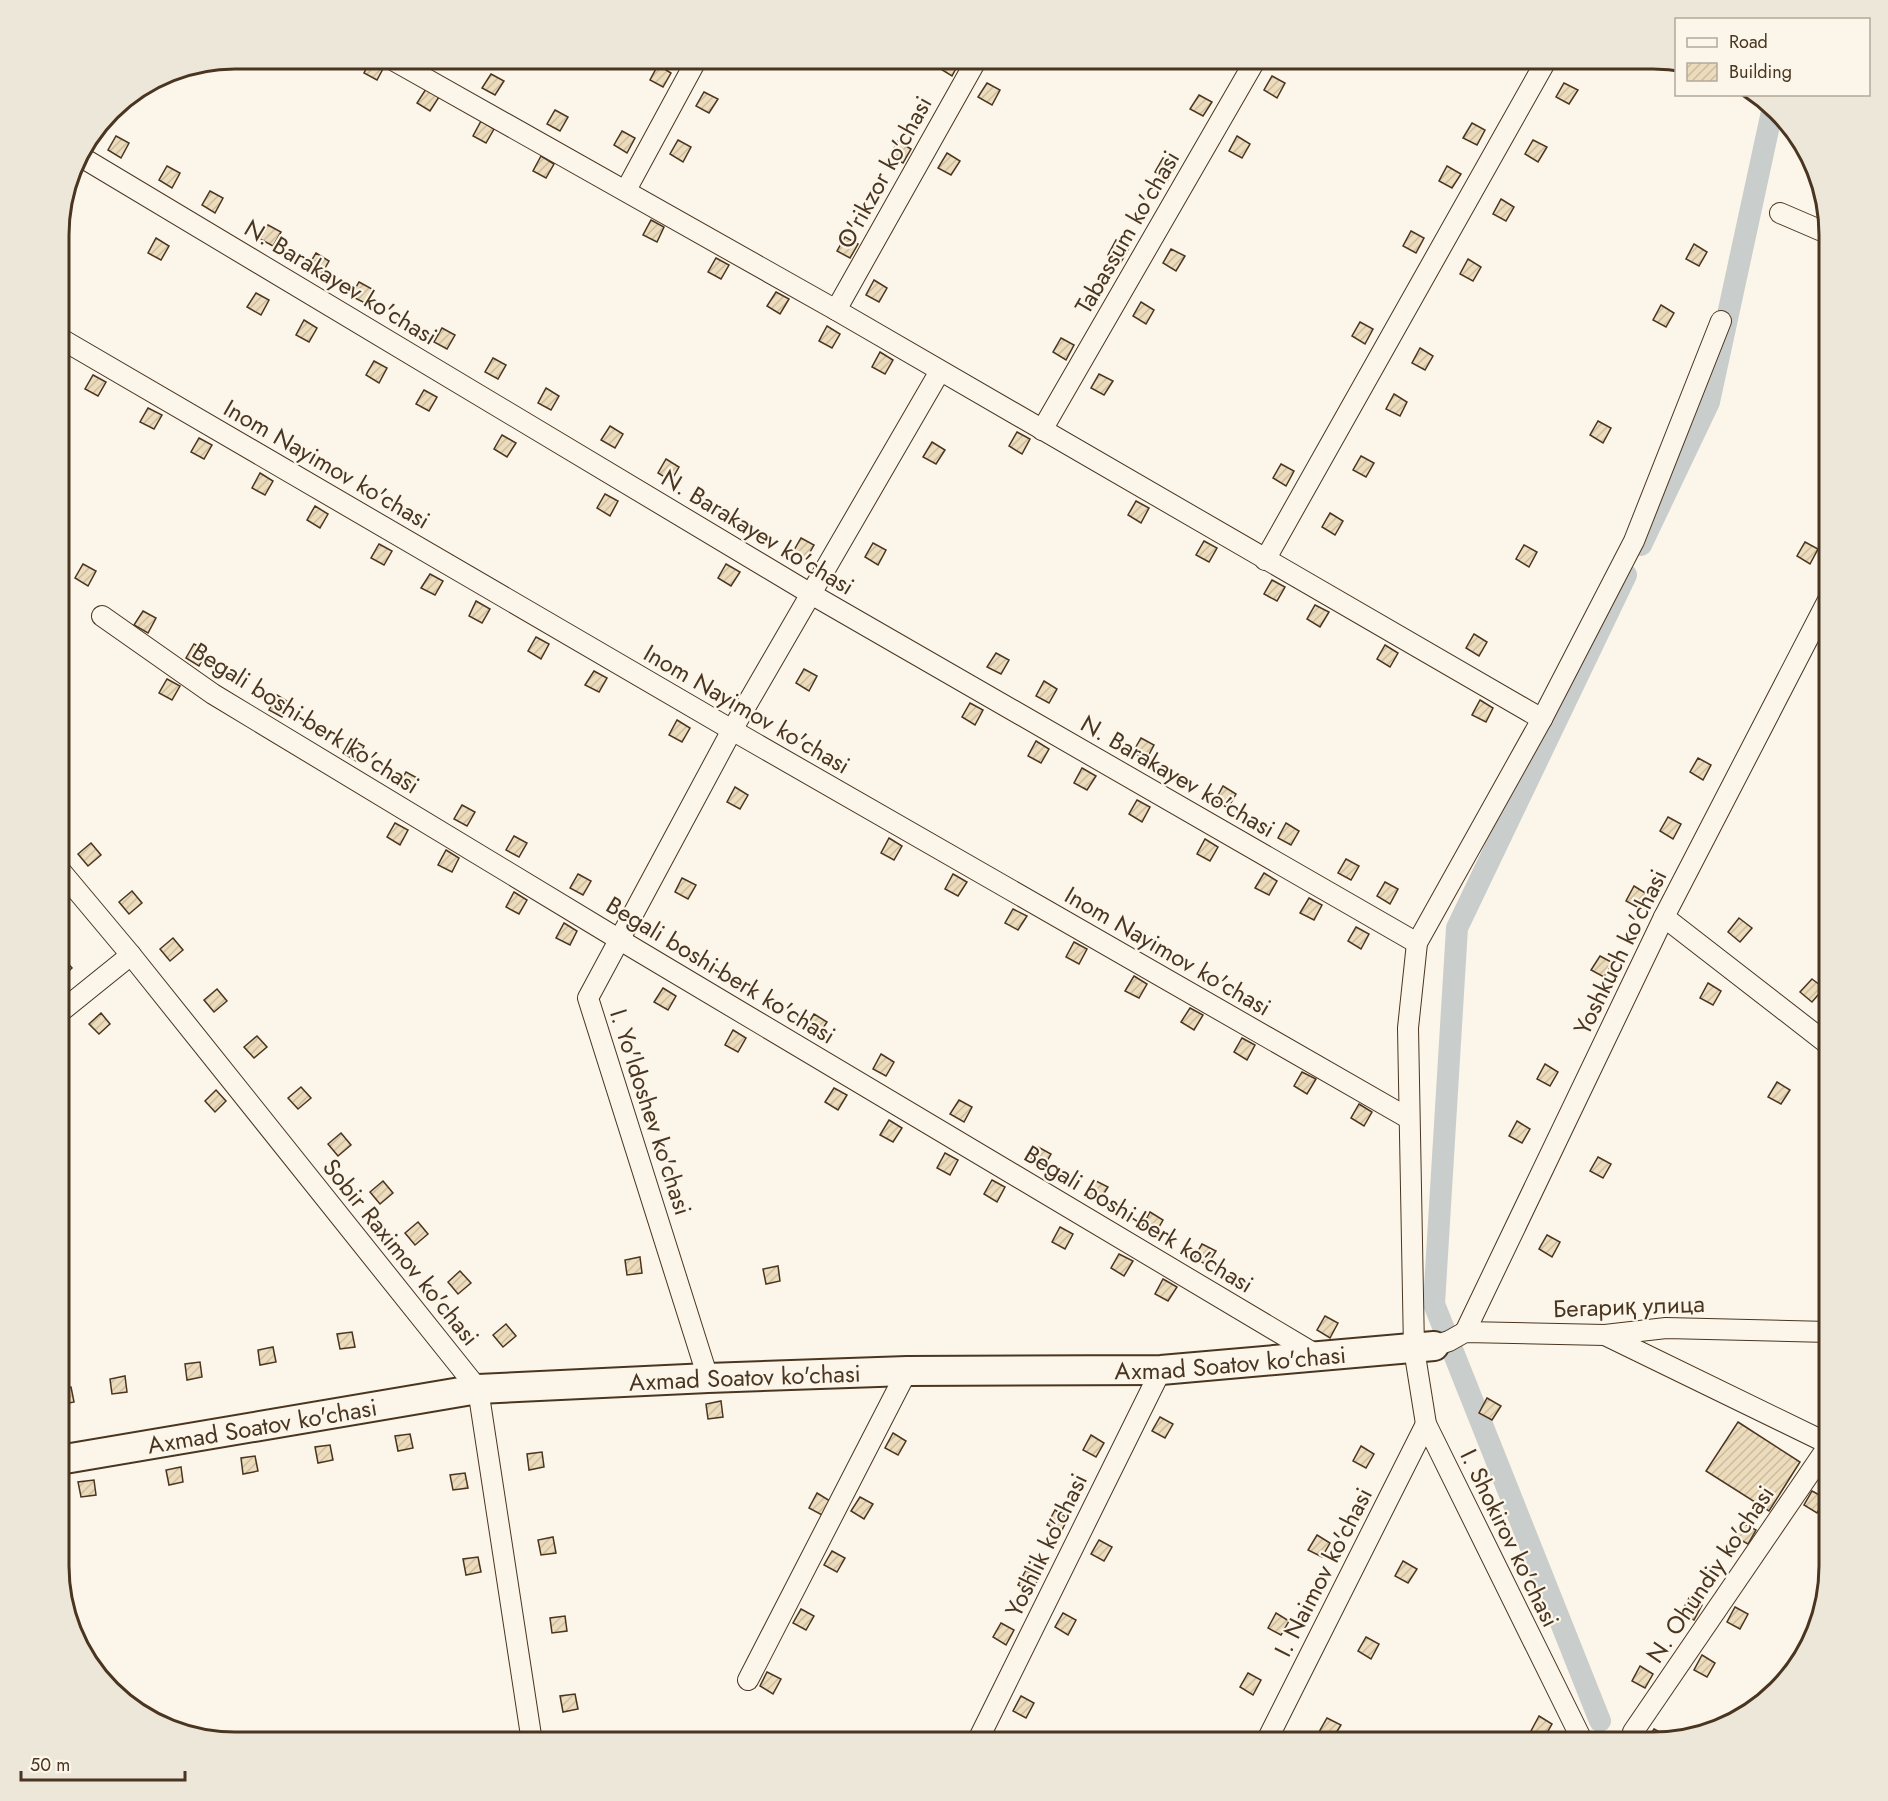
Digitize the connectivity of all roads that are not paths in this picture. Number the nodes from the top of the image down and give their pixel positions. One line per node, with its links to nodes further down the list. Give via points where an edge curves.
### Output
1 (423, 69): 7 (street)
2 (692, 69): 7 (street)
3 (971, 69): 10 (street, O'rikzor ko'chasi)
4 (1250, 69): 14 (street, Tabassum ko'chasi)
5 (1541, 69): 15 (street)
6 (87, 160): 16 (street, N. Barakayev ko'chasi)
7 (626, 190): 10 (street)
8 (1780, 213): 9 (street)
9 (1819, 230)
10 (836, 310): 13 (street)
11 (1721, 321): 19 (street, via 1634,541)
12 (69, 343): 20 (street, Inom Nayimov ko'chasi)
13 (940, 372): 14 (street); 16 (street, I. Yo'ldoshev ko'chasi)
14 (1042, 430): 15 (street)
15 (1265, 560): 19 (street)
16 (811, 594): 20 (street, I. Yo'ldoshev ko'chasi); 24 (street, N. Barakayev ko'chasi)
17 (102, 616): 23 (street, Begali boshi-berk ko'chasi, via 213,694)
18 (1819, 617): 22 (street, Yoshkuch ko'chasi)
19 (1542, 719): 24 (street)
20 (732, 730): 23 (street, I. Yo'ldoshev ko'chasi); 28 (street, Inom Nayimov ko'chasi)
21 (69, 881): 25 (street, Sobir Raximov ko'chasi)
22 (1664, 917): 27 (street); 31 (street, Yoshkuch ko'chasi)
23 (620, 940): 32 (street, Begali boshi-berk ko'chasi); 35 (street, I. Yo'ldoshev ko'chasi, via 588,998)
24 (1417, 943): 28 (street, I. Shokirov ko'chasi, via 1408,1028)
25 (131, 955): 26 (street); 36 (street, Sobir Raximov ko'chasi)
26 (69, 1005)
27 (1819, 1037)
28 (1408, 1118): 31 (street, I. Shokirov ko'chasi)
29 (1819, 1332): 30 (street, Бегариқ улица, via 1666,1328)
30 (1605, 1335): 31 (street, Бегариқ улица); 38 (street)
31 (1441, 1342): 32 (street, Axmad Soatov ko'chasi); 37 (street, I. Shokirov ko'chasi)
32 (1321, 1357): 33 (street, Axmad Soatov ko'chasi)
33 (1161, 1370): 34 (street, Axmad Soatov ko'chasi); 43 (street, Yoshlik ko'chasi)
34 (906, 1371): 35 (street, Axmad Soatov ko'chasi); 41 (street)
35 (708, 1378): 36 (street, Axmad Soatov ko'chasi)
36 (478, 1389): 39 (street, Axmad Soatov ko'chasi); 42 (street, Sobir Raximov ko'chasi)
37 (1426, 1424): 44 (street, I. Naimov ko'chasi); 45 (street, I. Shokirov ko'chasi)
38 (1819, 1440)
39 (69, 1458)
40 (1819, 1460): 46 (street, N. Ohundiy ko'chasi)
41 (748, 1680)
42 (530, 1732)
43 (982, 1732)
44 (1271, 1732)
45 (1573, 1732)
46 (1633, 1732)

